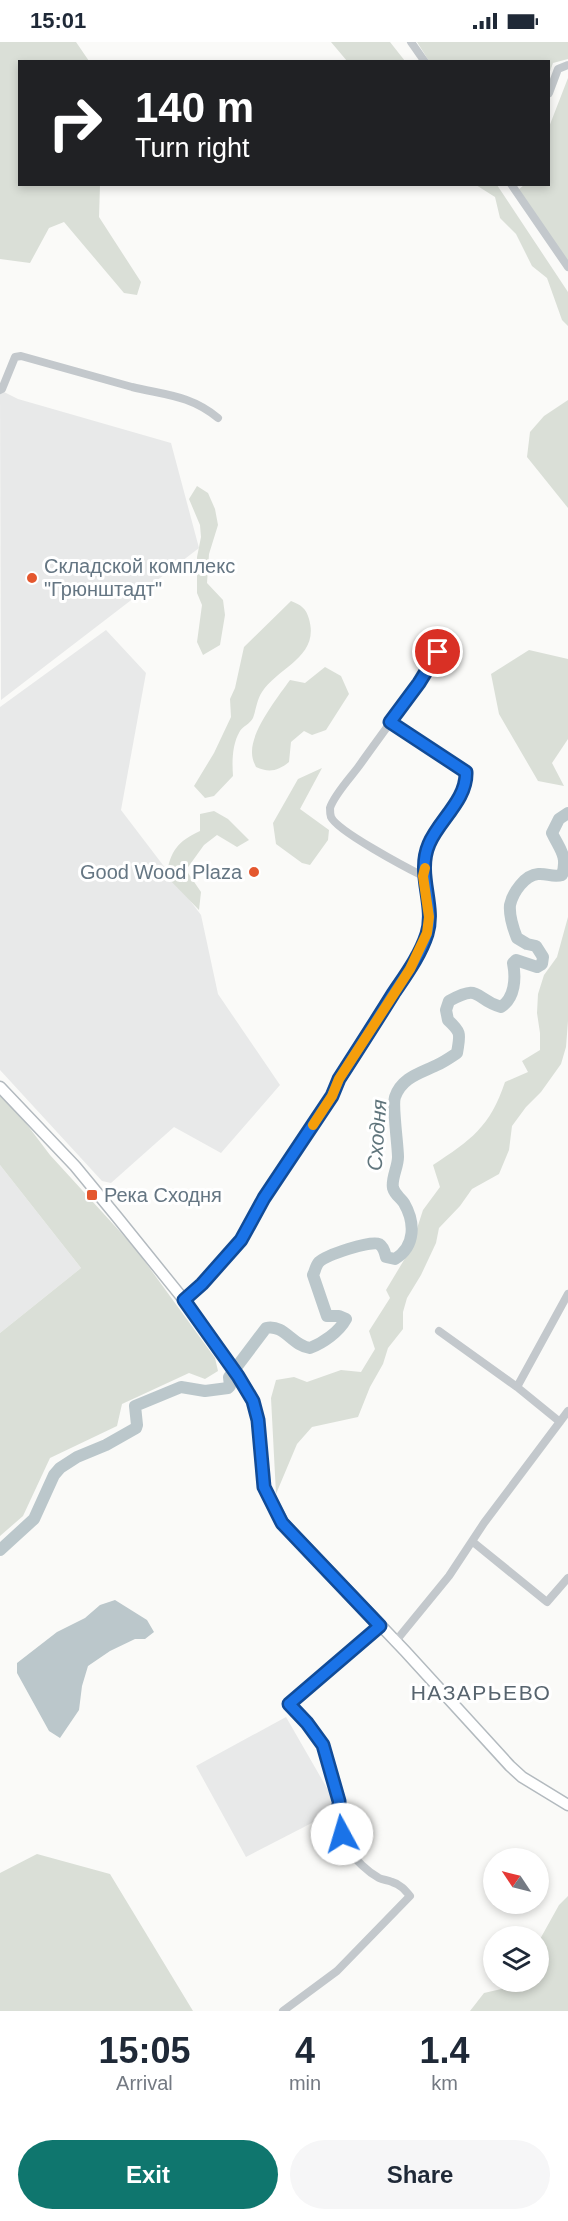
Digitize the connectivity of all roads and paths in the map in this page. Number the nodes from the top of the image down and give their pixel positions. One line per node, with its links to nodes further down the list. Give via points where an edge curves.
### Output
1 (411, 42): 2 (street)
2 (424, 60)
3 (568, 65): 4 (street, via 558,69)
4 (550, 90)
5 (512, 186): 6 (street)
6 (568, 267)
7 (0, 390): 8 (street, via 15,357 21,356 187,399)
8 (218, 418)
9 (438, 652): 10 (street)
10 (390, 722): 11 (street, via 466,772 459,796 429,844); 11 (street, via 330,807 330,814 332,820 394,862)
11 (423, 876): 14 (street, via 429,917 427,933 410,969 241,1240)
12 (0, 1088): 14 (street, via 75,1166)
13 (568, 1294): 16 (street)
14 (184, 1300): 21 (street, via 253,1401 264,1487 272,1507 282,1523)
15 (440, 1331): 16 (street)
16 (518, 1387): 18 (street)
17 (568, 1411): 18 (street)
18 (560, 1422): 19 (street)
19 (473, 1542): 20 (street, via 547,1602); 22 (street)
20 (568, 1578)
21 (380, 1626): 22 (street); 24 (street, via 289,1704 323,1745 349,1850 370,1872 402,1887 410,1896 338,1971)
22 (395, 1642): 23 (street, via 510,1766)
23 (568, 1805)
24 (283, 2011)

